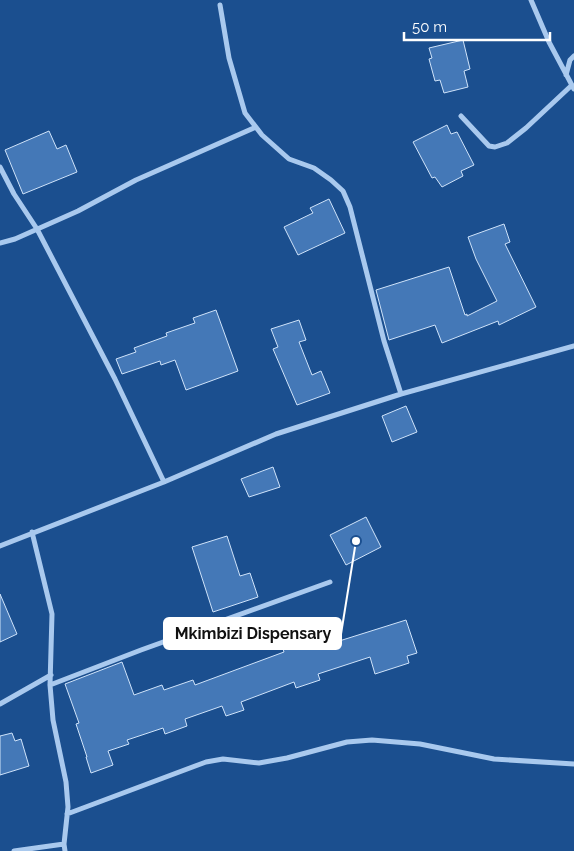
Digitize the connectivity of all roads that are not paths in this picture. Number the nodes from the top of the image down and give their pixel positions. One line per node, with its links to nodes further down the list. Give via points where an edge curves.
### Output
1 (531, 0): 4 (street)
2 (220, 4): 7 (street, via 229,58 245,113)
3 (574, 56): 4 (street)
4 (566, 75): 5 (street)
5 (573, 87): 6 (street, via 500,146 489,146)
6 (461, 116)
7 (256, 127): 9 (street, via 136,180); 12 (street, via 288,159 314,168 342,191 350,207)
8 (0, 167): 9 (street)
9 (37, 229): 10 (street); 13 (street)
10 (0, 243)
11 (574, 346): 12 (street)
12 (401, 394): 13 (street, via 276,434)
13 (164, 482): 14 (street)
14 (32, 532): 15 (street); 17 (street, via 52,614)
15 (0, 546)
16 (330, 582): 18 (street)
17 (51, 675): 18 (street); 19 (street)
18 (50, 685): 21 (street, via 52,720 66,782)
19 (0, 704)
20 (574, 764): 21 (street, via 494,759 395,741 346,742 259,762 223,758 206,762)
21 (67, 814): 22 (street)
22 (64, 844): 23 (street); 24 (street)
23 (14, 851)
24 (65, 851)

